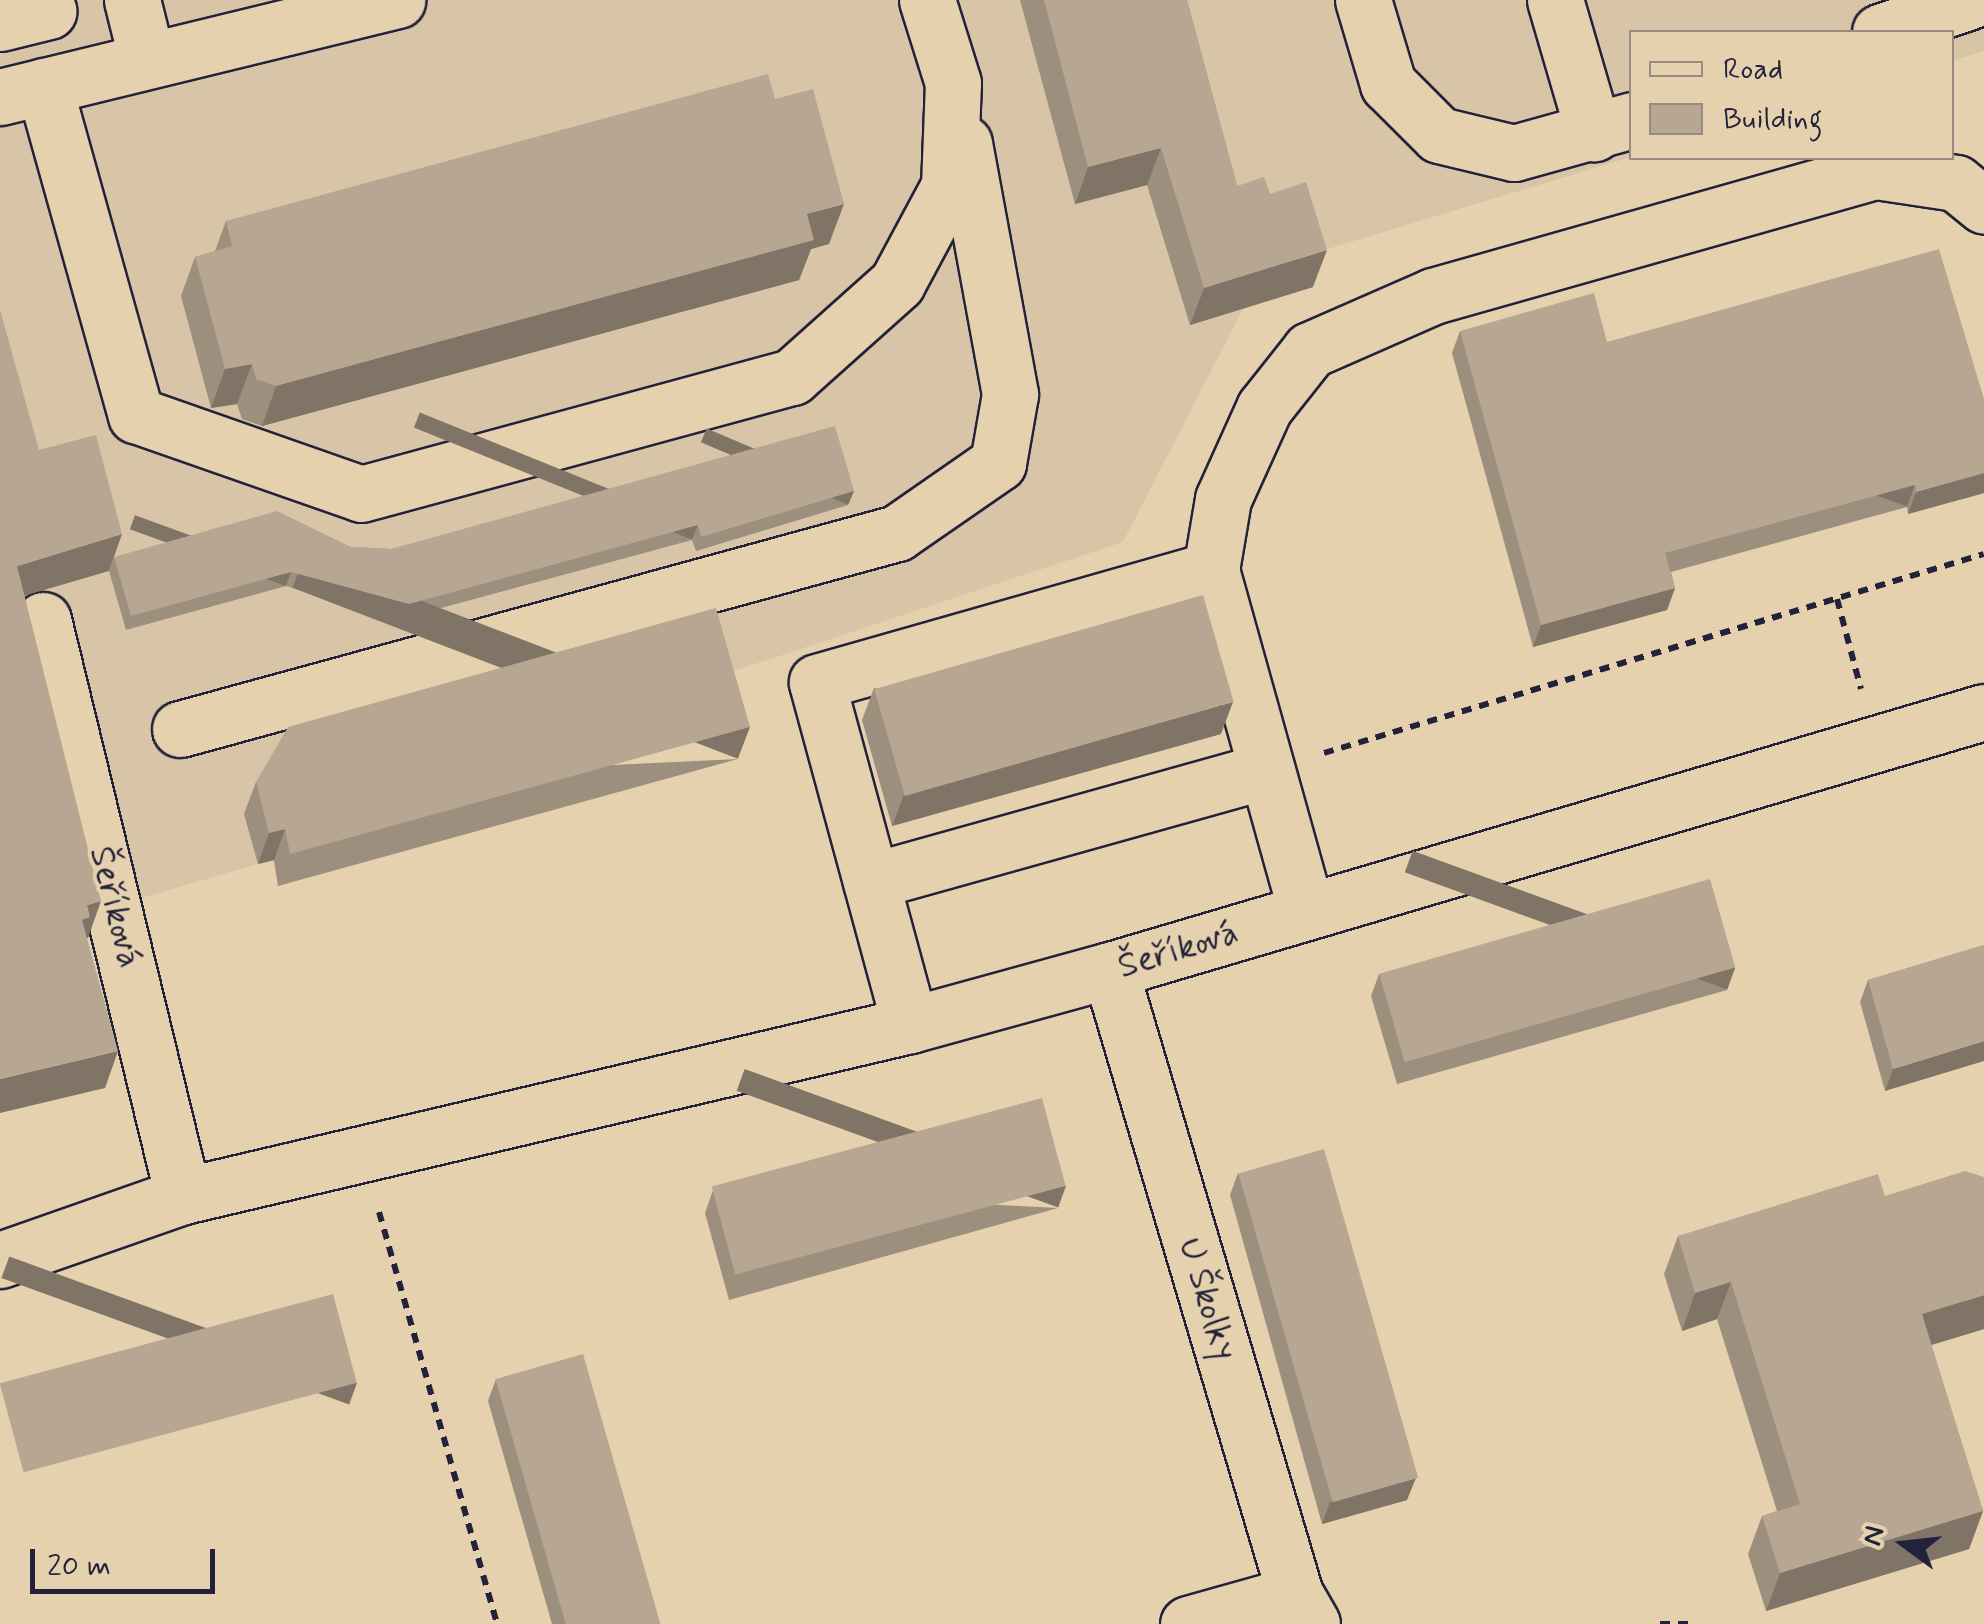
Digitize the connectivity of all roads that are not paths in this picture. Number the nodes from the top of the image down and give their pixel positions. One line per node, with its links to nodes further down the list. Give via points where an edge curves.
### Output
1 (132, 0): 8 (street)
2 (396, 0): 8 (street)
3 (927, 0): 9 (street)
4 (1363, 0): 11 (street, via 1388,84 1439,135 1514,154)
5 (1555, 0): 11 (street)
6 (1973, 0): 7 (street)
7 (1886, 30)
8 (148, 60): 10 (street)
9 (953, 82): 10 (street, via 949,186 898,283 792,377 361,494 136,416); 16 (street, via 1010,394 998,463 898,533)
10 (22, 91)
11 (1613, 127)
12 (1984, 206): 13 (street, via 1956,183 1876,170 1433,296 1310,350 1264,408 1222,499)
13 (1211, 570): 17 (street); 18 (street, via 817,682)
14 (43, 620): 22 (street, Šeříková)
15 (1984, 712): 19 (street, Šeříková)
16 (180, 729)
17 (1266, 771): 18 (street); 19 (street)
18 (871, 880): 21 (street)
19 (1306, 912): 20 (street, Šeříková)
20 (1110, 970): 21 (street, Šeříková); 24 (street, U Školky)
21 (910, 1025): 22 (street, Šeříková)
22 (182, 1196): 23 (street, Šeříková)
23 (0, 1260)
24 (1304, 1609): 25 (street)
25 (1188, 1624)

